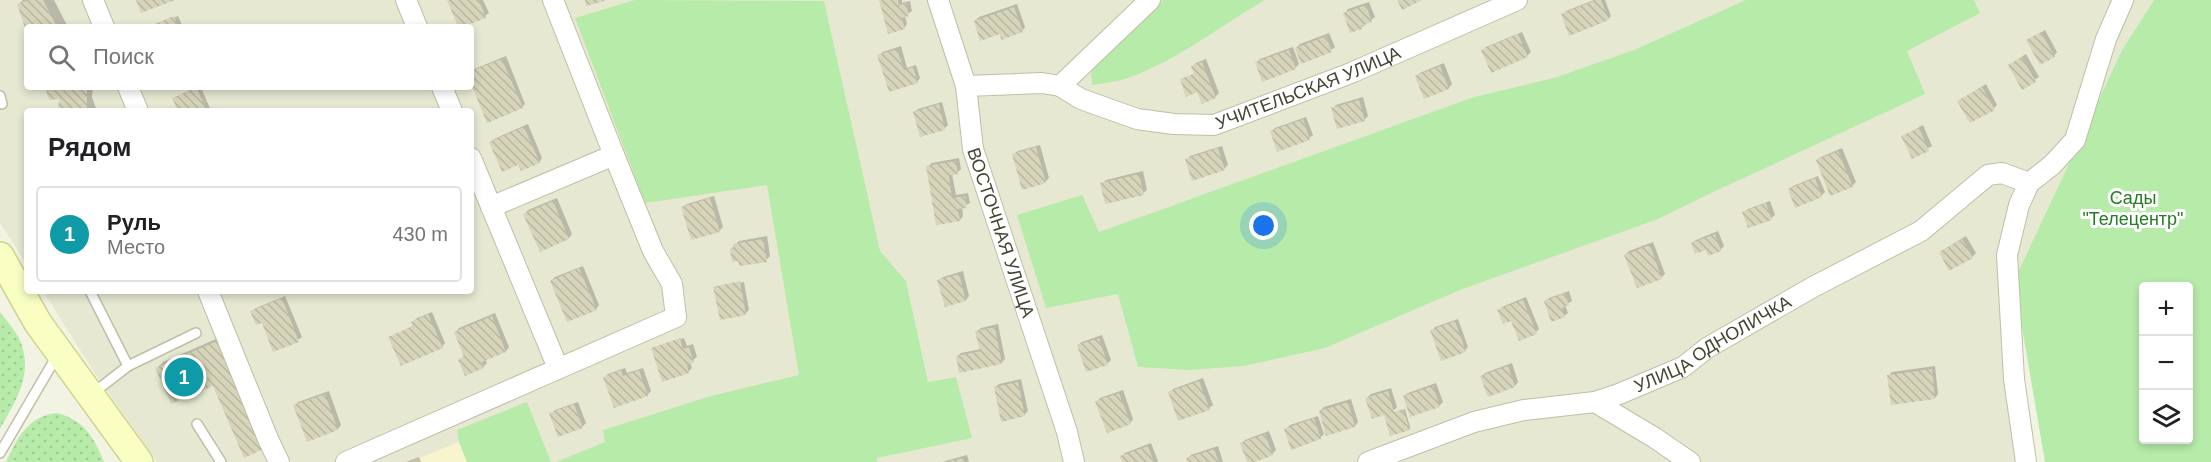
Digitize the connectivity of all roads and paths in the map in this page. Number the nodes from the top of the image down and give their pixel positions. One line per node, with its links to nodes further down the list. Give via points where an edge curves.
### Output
1 (93, 0): 8 (street)
2 (406, 0): 9 (street)
3 (553, 0): 16 (street)
4 (938, 0): 10 (street, ВОСТОЧНАЯ УЛИЦА)
5 (1150, 0): 11 (street)
6 (1516, 0): 11 (street, УЧИТЕЛЬСКАЯ УЛИЦА, via 1351,73 1214,124 1137,119 1081,99)
7 (2122, 0): 18 (street, via 2075,140)
8 (103, 24)
9 (416, 24)
10 (966, 86): 11 (street, УЧИТЕЛЬСКАЯ УЛИЦА); 35 (street, ВОСТОЧНАЯ УЛИЦА, via 973,149)
11 (1060, 86)
12 (129, 90): 14 (street)
13 (443, 90): 15 (street)
14 (137, 108)
15 (451, 108)
16 (614, 155): 19 (street); 26 (street, via 653,251 672,284 676,317)
17 (474, 165): 19 (street)
18 (2029, 183): 28 (street, УЛИЦА ОДНОЛИЧКА, via 2002,173 1988,175 1921,231 1813,287 1707,348 1683,367); 38 (street, via 2019,205 2007,255 2014,379)
19 (491, 207): 26 (street)
20 (0, 256): 24 (main road)
21 (92, 294): 25 (lane)
22 (209, 294): 33 (street)
23 (196, 333): 25 (lane)
24 (59, 352): 27 (main road); 30 (lane)
25 (128, 366): 27 (lane)
26 (558, 368): 34 (street)
27 (90, 395): 31 (main road)
28 (1595, 402): 36 (street, УЛИЦА ОДНОЛИЧКА, via 1524,410 1474,422); 37 (street)
29 (197, 424): 32 (lane)
30 (0, 453)
31 (139, 462)
32 (221, 462)
33 (279, 462)
34 (346, 462)
35 (1074, 462)
36 (1368, 462)
37 (1690, 462)
38 (2026, 462)

